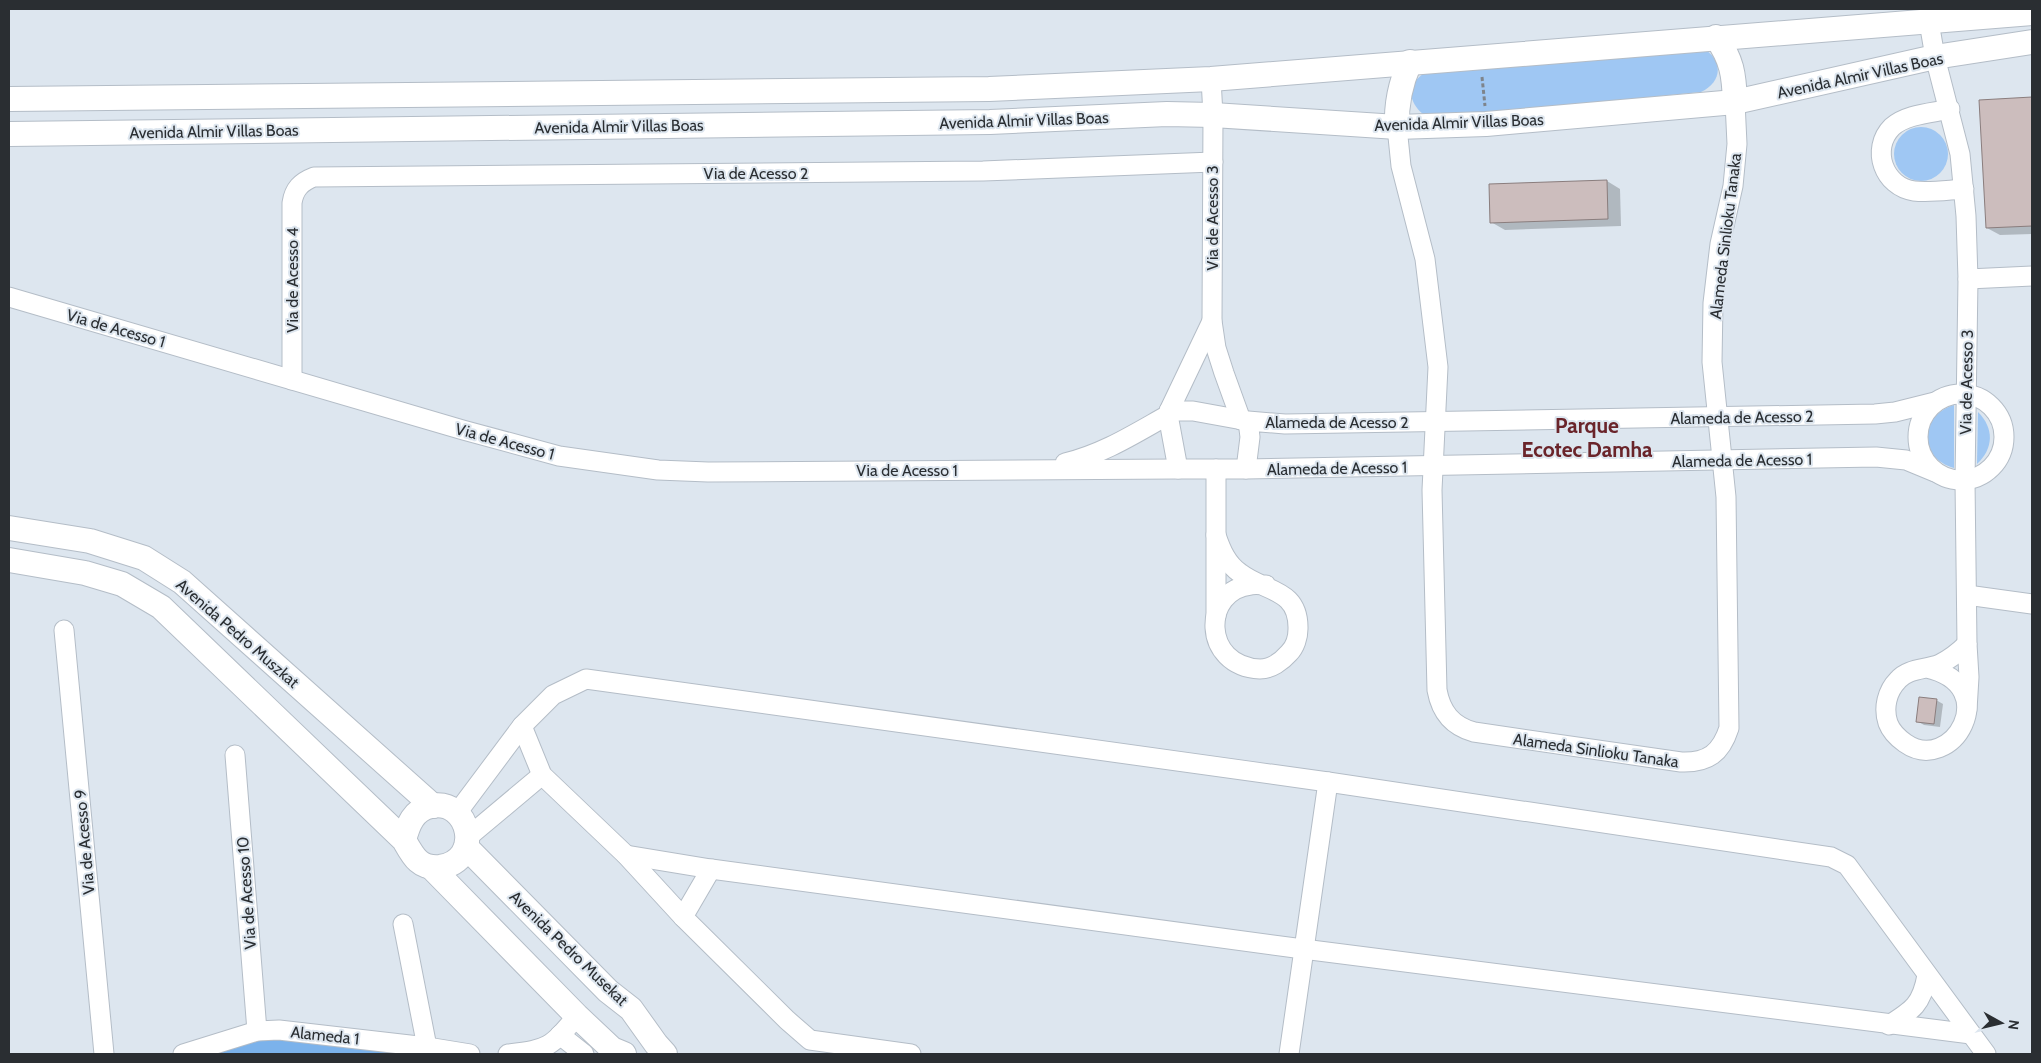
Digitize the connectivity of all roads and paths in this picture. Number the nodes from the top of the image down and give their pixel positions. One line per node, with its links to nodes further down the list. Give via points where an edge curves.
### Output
1 (2032, 13): 2 (street, Avenida Almir Villas Boas)
2 (1929, 22): 3 (street, Avenida Almir Villas Boas); 6 (street, Via de Acesso 3)
3 (1716, 37): 5 (street, Avenida Almir Villas Boas); 10 (street, via 1732,68)
4 (2032, 42): 6 (street, Avenida Almir Villas Boas)
5 (1480, 57): 7 (street, Avenida Almir Villas Boas); 13 (path)
6 (1935, 57): 10 (street, Avenida Almir Villas Boas); 11 (street, Via de Acesso 3)
7 (1410, 62): 8 (street, Avenida Almir Villas Boas); 14 (street, via 1398,94)
8 (1211, 79): 9 (street, Avenida Almir Villas Boas, via 989,88); 12 (street, Via de Acesso 3)
9 (9, 99)
10 (1735, 102): 13 (street, Avenida Almir Villas Boas); 27 (street, Alameda Sinlioku Tanaka, via 1737,144 1733,186 1720,244 1713,303 1712,362)
11 (1950, 109): 18 (street, Via de Acesso 3); 18 (street, via 1902,120 1892,127 1881,148 1881,160 1893,182 1914,192)
12 (1213, 115): 14 (street, Avenida Almir Villas Boas); 15 (street, Avenida Almir Villas Boas, via 990,122); 16 (street, Via de Acesso 3)
13 (1486, 124): 14 (street, Avenida Almir Villas Boas)
14 (1397, 127): 29 (street, Alameda Sinlioku Tanaka, via 1401,166 1425,259 1438,367)
15 (9, 134)
16 (1213, 162): 17 (street, Via de Acesso 2, via 983,171 314,177); 22 (street, Via de Acesso 3)
17 (301, 184): 23 (street, Via de Acesso 4, via 292,202)
18 (1964, 188): 20 (street, Via de Acesso 3)
19 (2032, 276): 20 (street)
20 (1968, 279): 24 (street, Via de Acesso 3)
21 (9, 297): 23 (street, Via de Acesso 1)
22 (1212, 321): 26 (street); 28 (street, Via de Acesso 3, via 1224,374)
23 (292, 380): 32 (street, Via de Acesso 1, via 559,456 658,470)
24 (1965, 393): 25 (street, Alameda de Acesso 2, via 1949,395); 37 (street, Via de Acesso 3); 37 (street, via 1993,407 2002,421 2005,436 2002,453 1993,466 1980,476)
25 (1935, 402): 27 (street, Alameda de Acesso 2, via 1875,414); 36 (street, via 1924,414 1918,429 1918,445 1924,460)
26 (1168, 413): 28 (street, Alameda de Acesso 2, via 1193,411); 32 (street, via 1112,447 1082,459); 33 (street)
27 (1718, 417): 29 (street, Alameda de Acesso 2); 30 (street, Alameda Sinlioku Tanaka)
28 (1245, 420): 29 (street, Alameda de Acesso 2, via 1285,424); 35 (street, Via de Acesso 3, via 1250,437)
29 (1435, 422): 31 (street, Alameda Sinlioku Tanaka)
30 (1722, 460): 31 (street, Alameda de Acesso 1); 31 (street, Alameda Sinlioku Tanaka, via 1726,497 1729,728 1717,751 1694,762 1474,732 1448,718 1437,690); 36 (street, Alameda de Acesso 1, via 1891,458)
31 (1433, 466): 35 (street, Alameda de Acesso 1)
32 (1019, 469): 33 (street, Alameda de Acesso 1)
33 (1178, 469): 34 (street, Alameda de Acesso 1)
34 (1216, 469): 35 (street, Alameda de Acesso 1); 39 (street)
35 (1246, 469)
36 (1935, 472): 37 (street, Alameda de Acesso 1, via 1949,479)
37 (1965, 481): 42 (street, Via de Acesso 3)
38 (9, 528): 53 (street, Avenida Pedro Muszkat, via 90,541 144,558 182,582)
39 (1216, 535): 41 (street, via 1221,550 1239,573); 44 (street)
40 (9, 560): 55 (street, Avenida Pedro Muszkat, via 104,578 122,584 161,606)
41 (1266, 586): 44 (street, via 1250,585 1234,591 1222,602); 44 (street, via 1287,598 1298,620 1298,636 1291,652 1279,663 1263,669 1247,668 1232,661 1221,649 1215,633)
42 (1967, 595): 43 (street); 46 (street, Via de Acesso 3)
43 (2032, 604)
44 (1216, 617)
45 (64, 630): 72 (street, Via de Acesso 9)
46 (1967, 644): 47 (street, via 1949,659); 48 (street, Via de Acesso 3, via 1970,677)
47 (1927, 668): 48 (street, via 1956,680 1964,694); 48 (street, via 1912,671 1898,679 1889,692 1888,724 1897,737 1910,746 1926,750 1941,747 1964,725)
48 (1967, 710)
49 (522, 726): 51 (street); 52 (street, via 553,694 586,679); 54 (street)
50 (235, 754): 67 (street, Via de Acesso 10)
51 (542, 775): 56 (street); 57 (street)
52 (1328, 782): 62 (street); 63 (street, via 1831,857 1847,865)
53 (433, 806): 54 (street, via 450,808); 55 (street, via 424,808 411,820)
54 (457, 813): 56 (street, via 463,820)
55 (404, 840): 58 (street, via 416,860)
56 (467, 842): 58 (street, via 457,861); 64 (street, Avenida Pedro Musekat, via 608,991)
57 (626, 855): 59 (street); 60 (street)
58 (432, 868): 65 (street)
59 (711, 869): 60 (street); 62 (street)
60 (683, 917): 78 (street, via 810,1040)
61 (403, 924): 70 (street)
62 (1303, 949): 66 (street); 79 (street)
63 (1927, 975): 66 (street, via 1919,1002 1911,1012); 68 (street)
64 (632, 1009): 71 (street, via 635,1025); 77 (street, Avenida Pedro Musekat)
65 (577, 1016): 69 (street); 71 (street)
66 (1888, 1025): 68 (street)
67 (257, 1031): 70 (street, Alameda 1, via 279,1030); 73 (street, Alameda 1)
68 (1971, 1034): 80 (street)
69 (560, 1035): 75 (street, via 542,1049); 76 (street)
70 (427, 1047): 74 (street, Alameda 1)
71 (612, 1053)
72 (104, 1054)
73 (184, 1054)
74 (470, 1054)
75 (508, 1054)
76 (584, 1054)
77 (665, 1054)
78 (911, 1054)
79 (1290, 1054)
80 (1986, 1054)

